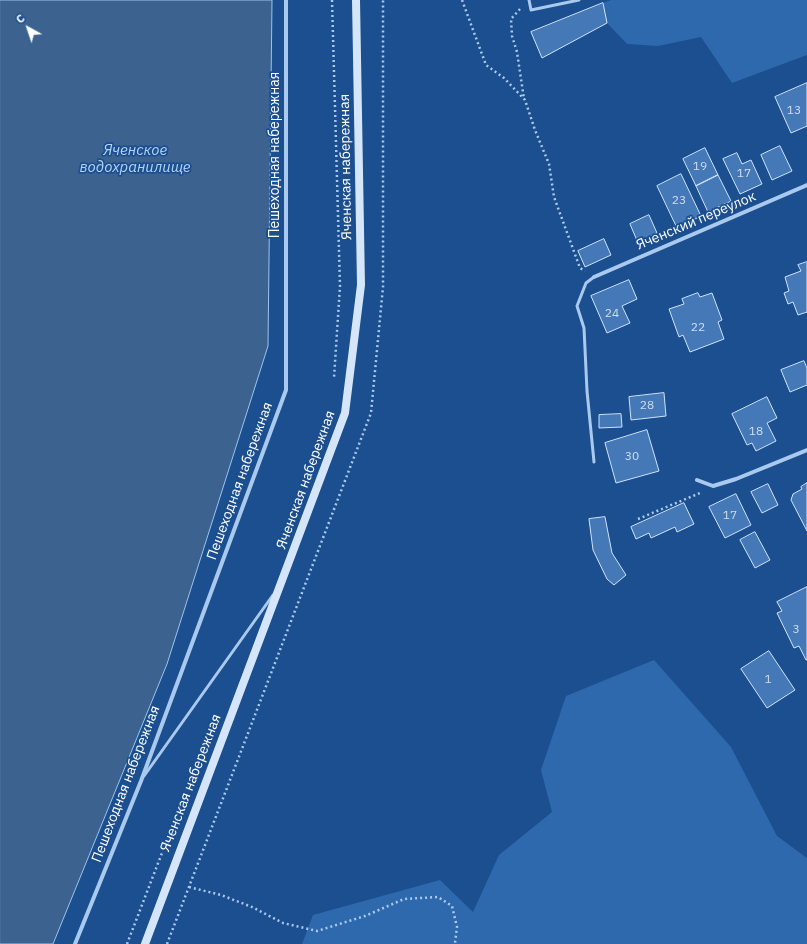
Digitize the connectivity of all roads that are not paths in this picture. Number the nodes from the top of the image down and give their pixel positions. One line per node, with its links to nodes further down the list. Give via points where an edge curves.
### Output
1 (286, 0): 11 (street, Пешеходная набережная, via 286,390)
2 (356, 0): 10 (street, Яченская набережная, via 361,285 346,413)
3 (579, 0): 4 (lane, via 531,10)
4 (529, 2)
5 (807, 185): 6 (street, Яченский переулок)
6 (594, 277): 8 (lane, via 586,283 577,306 584,328)
7 (807, 450): 9 (street, via 712,486)
8 (594, 462)
9 (697, 480)
10 (280, 585): 11 (lane); 13 (street, Яченская набережная)
11 (141, 781): 12 (street, Пешеходная набережная)
12 (75, 944)
13 (145, 944)

